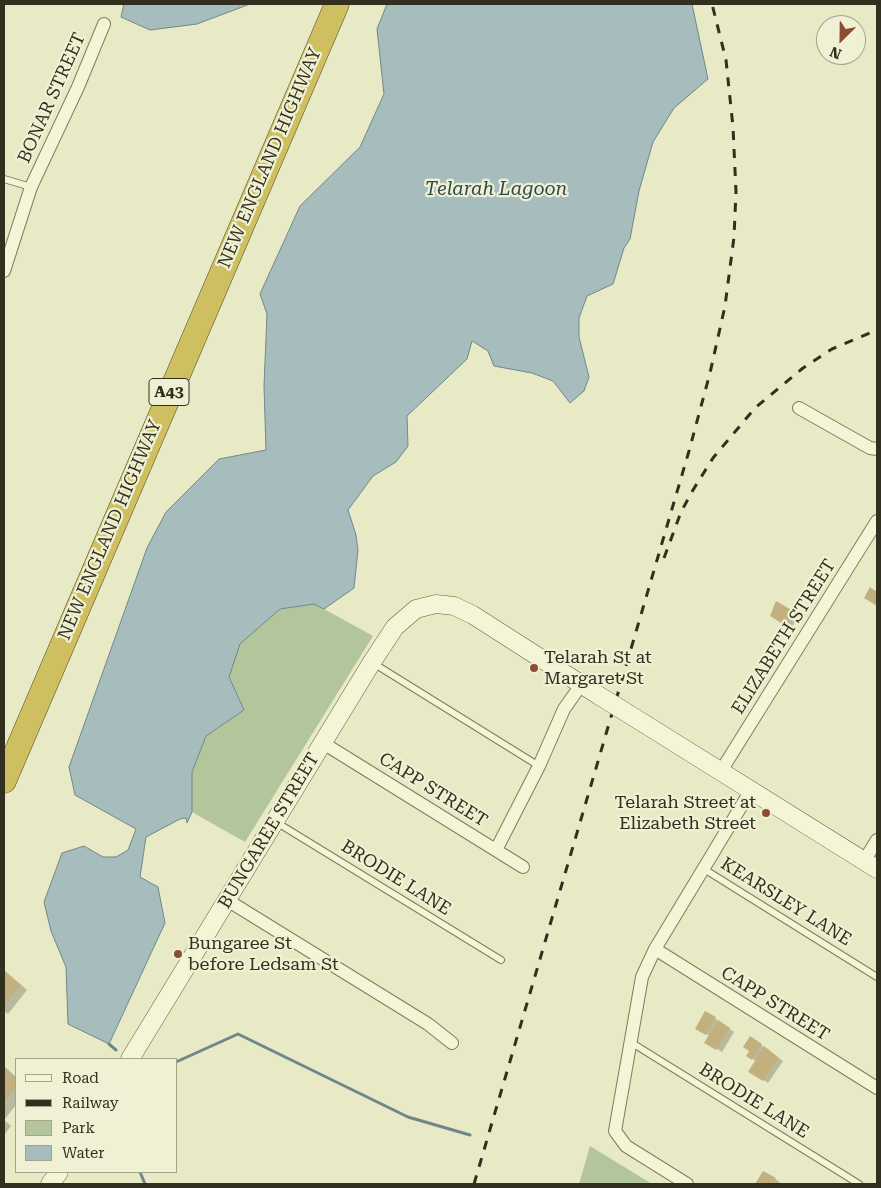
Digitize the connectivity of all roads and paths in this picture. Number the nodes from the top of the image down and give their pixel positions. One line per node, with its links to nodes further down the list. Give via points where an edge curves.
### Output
1 (321, 4): 13 (highway, NEW ENGLAND HIGHWAY / A43)
2 (337, 4): 16 (highway, NEW ENGLAND HIGHWAY / A43)
3 (104, 24): 5 (street, BONAR STREET)
4 (4, 179): 5 (lane)
5 (31, 187): 6 (street, BONAR STREET)
6 (4, 271)
7 (798, 408): 8 (street)
8 (877, 450)
9 (877, 521): 15 (street, ELIZABETH STREET)
10 (372, 662): 11 (street, BUNGAREE STREET, via 395,627 416,609 436,604 454,606 473,615); 12 (street, BUNGAREE STREET); 14 (lane)
11 (581, 684): 14 (street, via 564,709); 15 (street, bridge)
12 (323, 743): 18 (street, BUNGAREE STREET); 20 (street, CAPP STREET)
13 (4, 745)
14 (540, 766): 20 (street)
15 (721, 771): 17 (street)
16 (4, 781)
17 (751, 790): 21 (street); 23 (street)
18 (276, 822): 24 (street, BUNGAREE STREET); 26 (lane, BRODIE LANE)
19 (877, 840): 21 (street)
20 (496, 850): 22 (street, CAPP STREET)
21 (871, 865)
22 (523, 866)
23 (704, 869): 25 (street); 27 (lane, KEARSLEY LANE)
24 (227, 900): 28 (street, via 428,1024); 30 (street, BUNGAREE STREET)
25 (655, 949): 29 (street, via 642,977); 31 (street, CAPP STREET)
26 (501, 960)
27 (877, 977)
28 (452, 1043)
29 (632, 1043): 34 (street, via 614,1131 626,1146); 35 (lane, BRODIE LANE)
30 (131, 1058)
31 (877, 1088)
32 (58, 1173): 33 (street)
33 (50, 1184)
34 (687, 1184)
35 (859, 1184)

